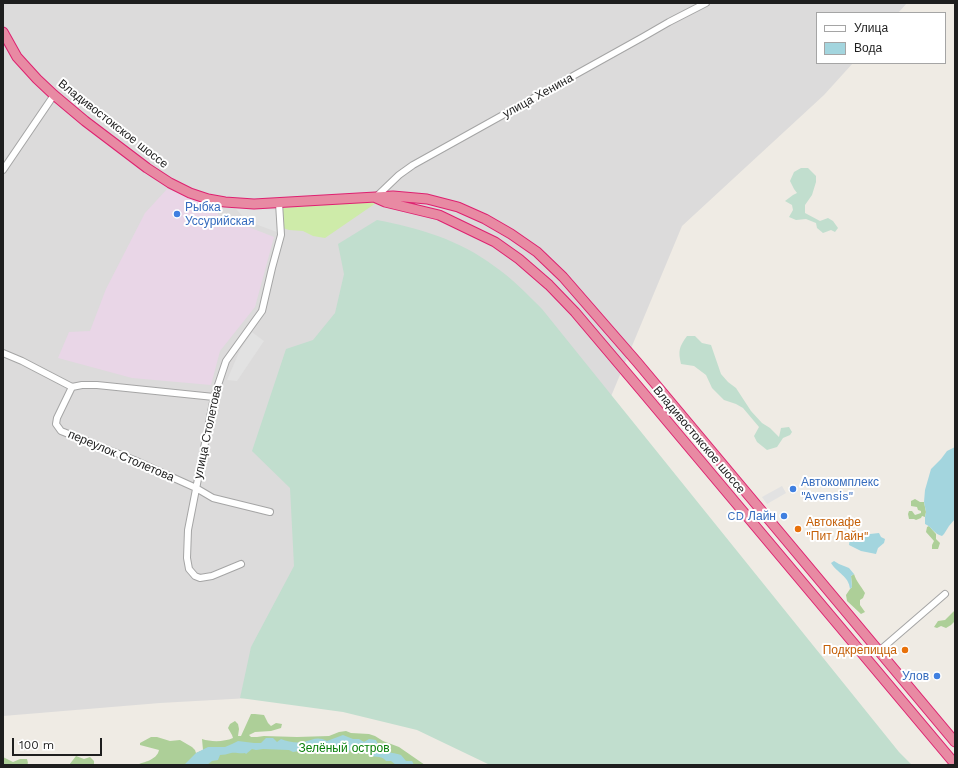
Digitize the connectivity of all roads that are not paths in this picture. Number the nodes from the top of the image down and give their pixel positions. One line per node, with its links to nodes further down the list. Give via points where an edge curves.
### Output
1 (706, 3): 5 (street, улица Хенина, via 413,165)
2 (3, 32): 3 (highway, Владивостокское шоссе, via 17,57)
3 (54, 95): 4 (street); 6 (highway, Владивостокское шоссе, via 147,168 190,193 224,202)
4 (3, 170)
5 (375, 198): 6 (highway, Владивостокское шоссе); 7 (highway, Владивостокское шоссе, via 393,196 427,199 458,207 485,218 537,252); 8 (highway, Владивостокское шоссе, via 439,215 495,242 519,259)
6 (279, 203): 11 (street, улица Столетова, via 281,235 262,311 226,361)
7 (576, 292): 8 (highway, via 566,293); 16 (highway, Владивостокское шоссе)
8 (565, 302): 18 (highway, Владивостокское шоссе)
9 (3, 353): 10 (street)
10 (72, 387): 11 (street, via 97,385); 12 (street, переулок Столетова, via 57,418 56,424 61,431)
11 (214, 397): 12 (street, улица Столетова)
12 (196, 488): 13 (street, переулок Столетова, via 213,498); 14 (street, улица Столетова, via 188,530 189,569 200,578)
13 (270, 512)
14 (242, 564)
15 (945, 594): 16 (street)
16 (879, 651): 17 (highway, Владивостокское шоссе)
17 (955, 742)
18 (955, 764)

